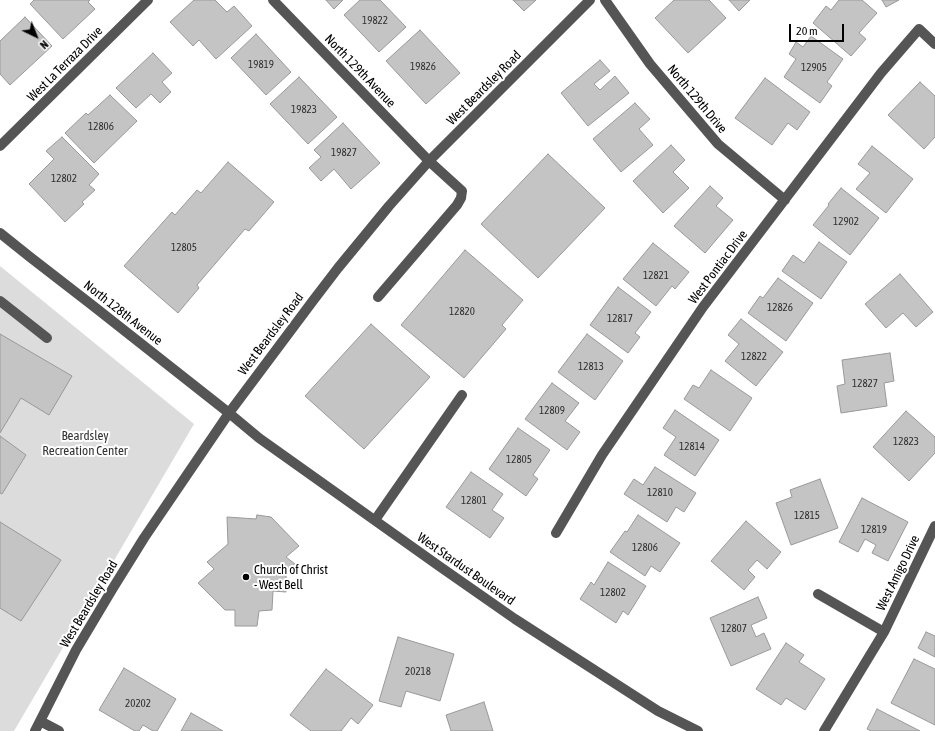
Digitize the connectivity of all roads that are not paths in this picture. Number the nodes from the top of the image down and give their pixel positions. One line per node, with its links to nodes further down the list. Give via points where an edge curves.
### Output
1 (148, 0): 6 (street, West La Terraza Drive)
2 (273, 0): 7 (street, North 129th Avenue)
3 (590, 0): 7 (street, West Beardsley Road)
4 (605, 0): 8 (street, North 129th Drive, via 650,64 718,144)
5 (935, 44): 8 (street, West Pontiac Drive, via 919,29 881,73)
6 (0, 146)
7 (429, 161): 10 (street, North 129th Avenue, via 462,191 461,198); 14 (street, West Beardsley Road, via 337,270)
8 (785, 200): 17 (street, West Pontiac Drive, via 672,352 602,455)
9 (0, 233): 14 (street, North 128th Avenue)
10 (378, 297)
11 (0, 301): 12 (street)
12 (47, 338)
13 (462, 395): 15 (street)
14 (229, 413): 15 (street, West Stardust Boulevard, via 259,438); 20 (street, West Beardsley Road, via 113,588 76,650)
15 (375, 520): 23 (street, West Stardust Boulevard, via 515,619 658,711)
16 (935, 526): 19 (street, West Amigo Drive)
17 (556, 533)
18 (818, 594): 19 (street, West Amigo Drive)
19 (884, 632): 24 (street, West Amigo Drive)
20 (40, 721): 21 (street, West Beardsley Road); 22 (street)
21 (35, 731)
22 (58, 731)
23 (698, 731)
24 (824, 731)

